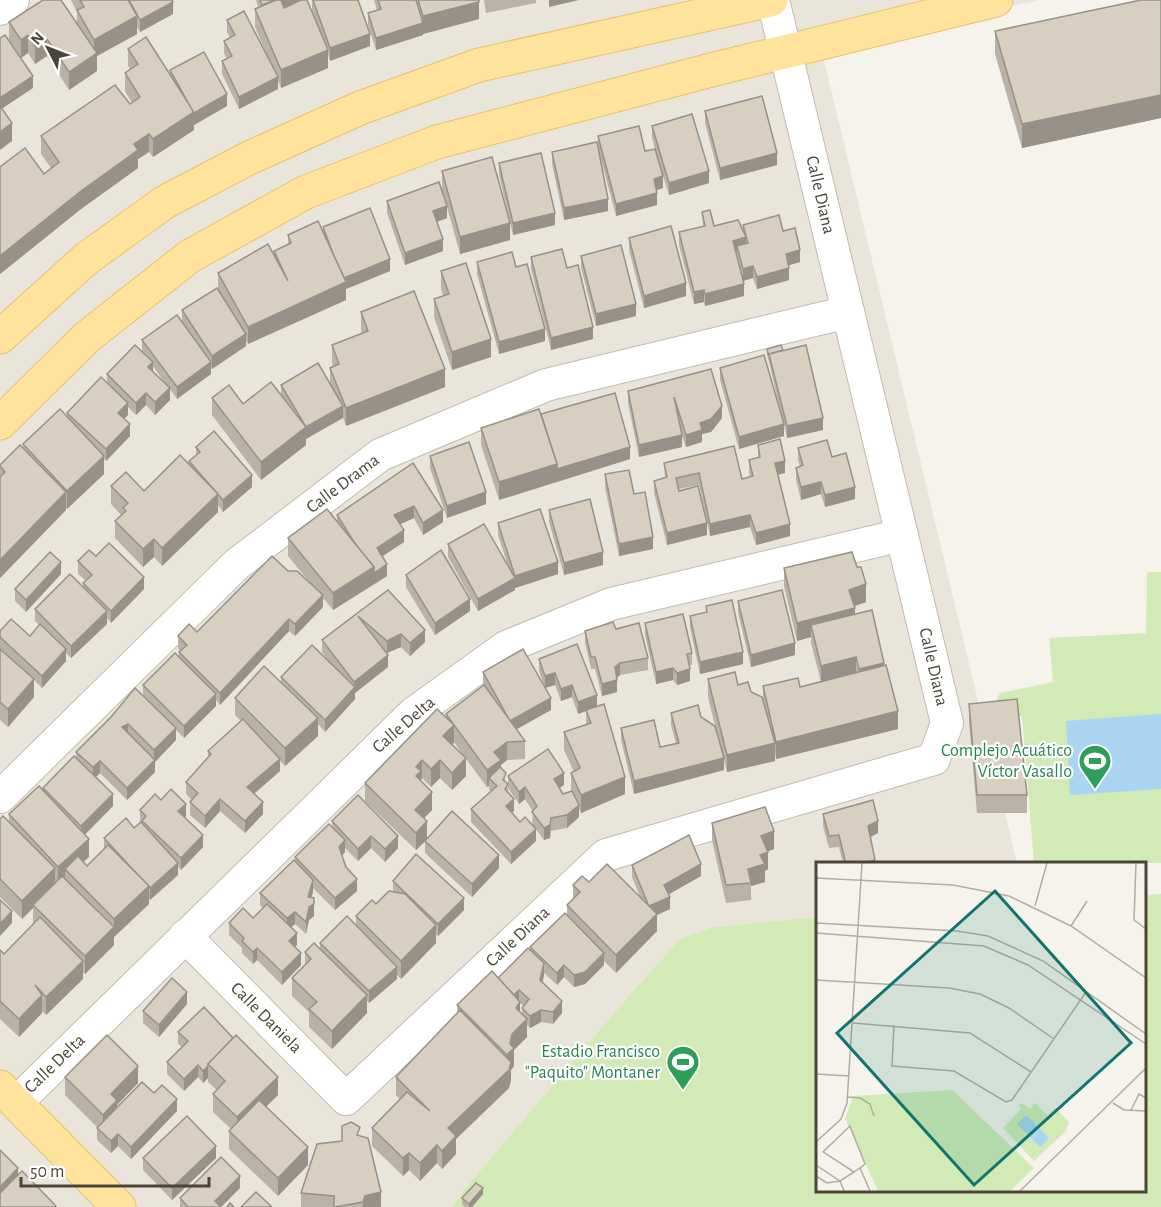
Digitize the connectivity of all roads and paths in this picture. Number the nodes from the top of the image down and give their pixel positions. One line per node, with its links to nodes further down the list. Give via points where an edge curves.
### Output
1 (13, 0): 4 (street)
2 (772, 0): 5 (street, Calle Diana); 7 (main road, via 479,65 360,108 249,158 165,202 86,259)
3 (996, 0): 5 (main road)
4 (0, 9)
5 (786, 52): 6 (street, Calle Diana); 8 (main road, via 437,141 306,192 190,256 87,337)
6 (848, 312): 9 (street, Calle Diana); 10 (street, Calle Drama, via 546,385 380,455 237,564)
7 (0, 337)
8 (0, 423)
9 (902, 535): 11 (street, Calle Delta, via 611,604 506,647 414,713); 13 (street, Calle Diana, via 947,723 934,759 606,855)
10 (0, 797)
11 (185, 936): 12 (street, Calle Delta); 13 (street, Calle Daniela)
12 (8, 1095): 14 (main road)
13 (346, 1099)
14 (119, 1207)

